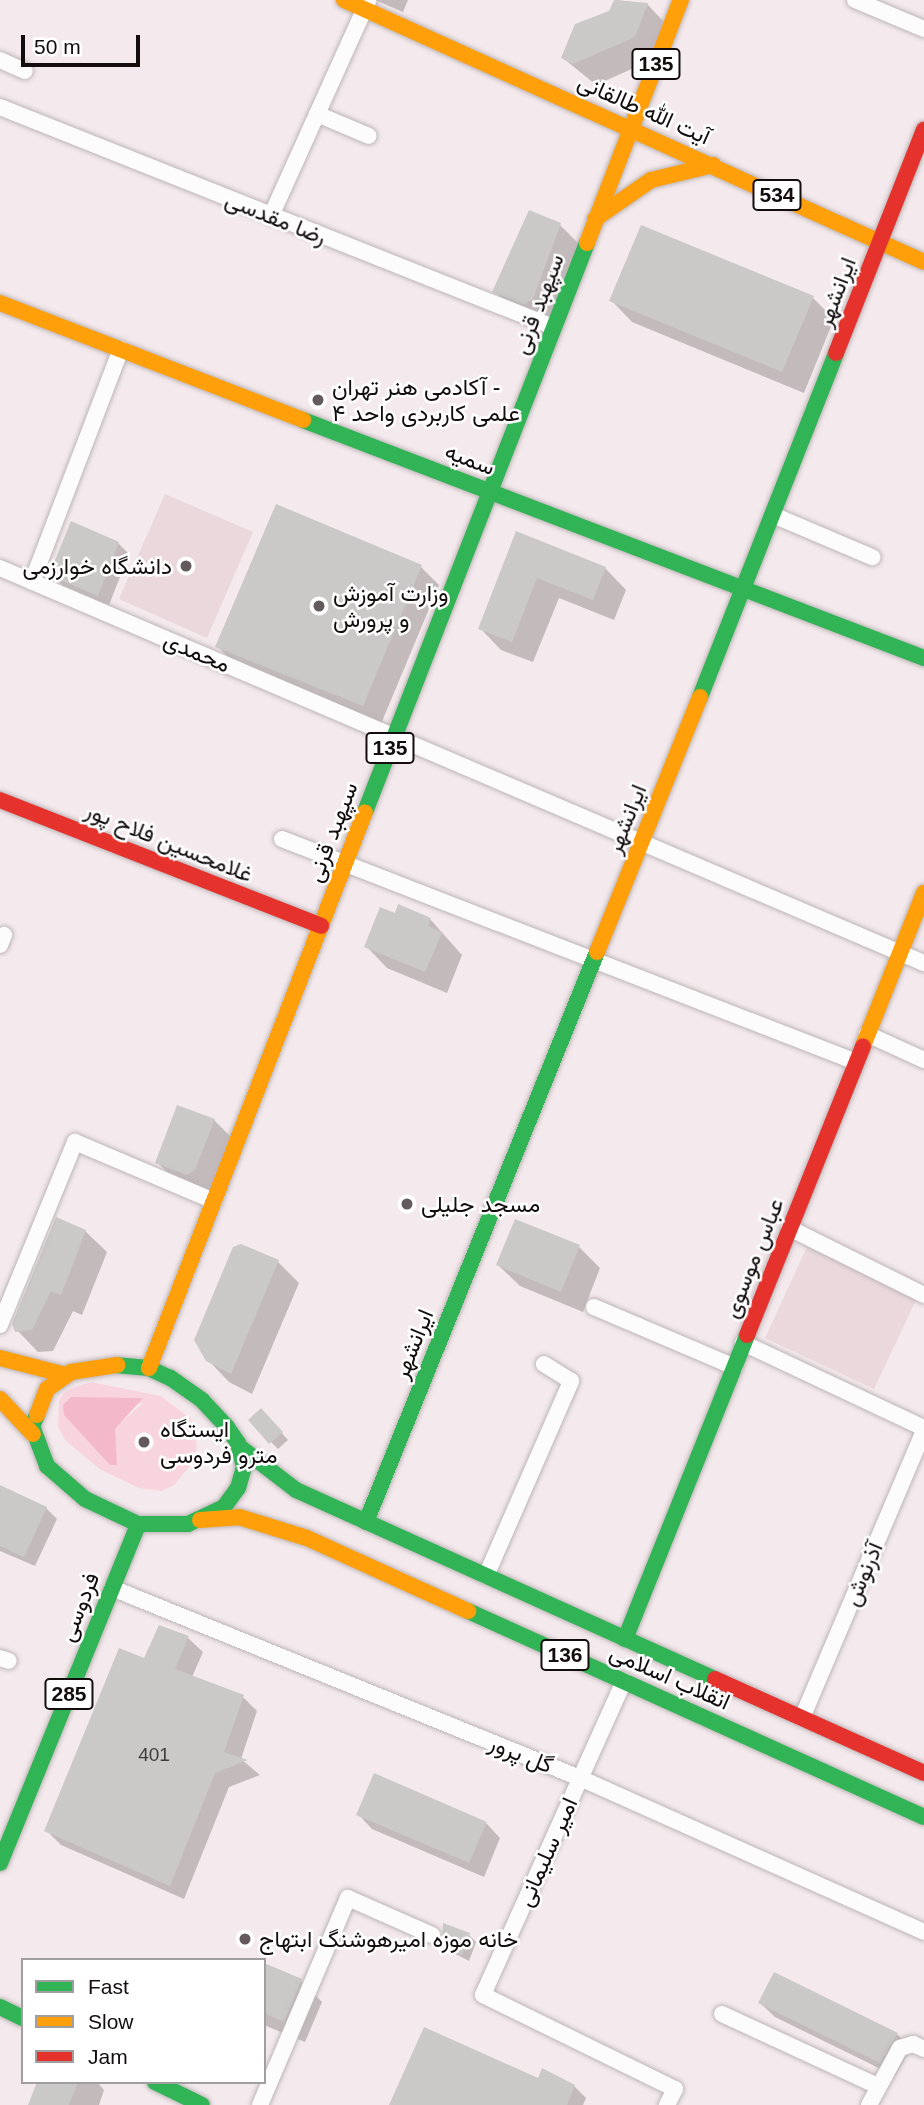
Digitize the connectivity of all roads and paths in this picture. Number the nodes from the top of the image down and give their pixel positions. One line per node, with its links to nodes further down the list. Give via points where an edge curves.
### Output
1 (344, 0): 4 (main road, آیت الله طالقانی / 534)
2 (681, 0): 10 (main road, سپهبد قرنی / 135)
3 (855, 0): 5 (street)
4 (367, 5): 9 (street); 10 (main road, آیت الله طالقانی / 534)
5 (924, 29)
6 (0, 60): 7 (street)
7 (25, 71)
8 (0, 107): 14 (street, رضا مقدسی)
9 (317, 114): 12 (street); 14 (street)
10 (631, 128): 13 (main road, آیت الله طالقانی / 534); 15 (main road, سپهبد قرنی / 135)
11 (924, 130): 16 (main road, ایرانشهر)
12 (369, 136)
13 (712, 165): 15 (main road, via 651,180); 16 (main road, آیت الله طالقانی / 534)
14 (271, 216): 19 (street, رضا مقدسی)
15 (595, 219): 19 (main road, سپهبد قرنی / 135)
16 (880, 242): 17 (main road, آیت الله طالقانی / 534); 22 (main road, ایرانشهر)
17 (924, 262)
18 (0, 303): 20 (main road, سمیه)
19 (553, 327): 21 (main road, سپهبد قرنی / 135)
20 (121, 349): 21 (main road, سمیه); 25 (street)
21 (489, 491): 26 (main road, سمیه); 28 (main road, سپهبد قرنی / 135)
22 (773, 515): 23 (street); 26 (main road, ایرانشهر)
23 (872, 556)
24 (0, 568): 25 (street, محمدی)
25 (32, 582): 28 (street, محمدی)
26 (744, 589): 27 (main road, سمیه); 31 (main road, ایرانشهر)
27 (924, 658)
28 (394, 736): 31 (street, محمدی); 32 (main road, سپهبد قرنی / 135)
29 (0, 800): 34 (main road, غلامحسین فلاح‌ پور)
30 (282, 839): 32 (street)
31 (642, 841): 35 (street, محمدی); 36 (main road, ایرانشهر)
32 (345, 862): 34 (main road, سپهبد قرنی / 135); 36 (street)
33 (924, 893): 35 (main road, عباس موسوی)
34 (321, 926): 41 (main road, سپهبد قرنی / 135)
35 (901, 951): 37 (street, محمدی); 38 (main road, عباس موسوی)
36 (594, 960): 40 (street); 57 (main road, ایرانشهر)
37 (924, 963)
38 (867, 1034): 39 (street); 40 (main road, عباس موسوی)
39 (924, 1060)
40 (856, 1062): 42 (main road, عباس موسوی)
41 (214, 1201): 45 (street, via 75,1142); 50 (main road, سپهبد قرنی / 135)
42 (789, 1228): 43 (street); 46 (main road, عباس موسوی)
43 (924, 1295)
44 (593, 1307): 49 (street)
45 (0, 1325)
46 (743, 1343): 49 (main road, عباس موسوی); 53 (street)
47 (0, 1358): 51 (main road)
48 (544, 1364): 59 (street, via 571,1381)
49 (734, 1367): 61 (main road, عباس موسوی)
50 (149, 1368): 51 (main road, via 107,1365); 55 (main road, via 202,1400)
51 (66, 1374): 54 (main road, via 41,1398)
52 (0, 1399): 54 (main road)
53 (924, 1429): 63 (street, آذرنوش)
54 (33, 1434): 58 (main road, via 44,1461 64,1484 101,1509)
55 (240, 1447): 56 (main road, via 244,1467 236,1492 224,1507); 57 (main road, انقلاب اسلامی / 136, via 296,1490)
56 (200, 1520): 58 (main road, via 168,1526); 62 (main road, انقلاب اسلامی / 136, via 239,1517 268,1522)
57 (366, 1522): 59 (main road, انقلاب اسلامی / 136)
58 (138, 1524): 60 (main road, فردوسی / 285)
59 (486, 1576): 61 (main road, انقلاب اسلامی / 136)
60 (112, 1588): 65 (street, گل پرور); 67 (main road, فردوسی / 285)
61 (625, 1639): 63 (main road, انقلاب اسلامی / 136)
62 (624, 1681): 65 (street, امیر سلیمانی); 66 (main road, انقلاب اسلامی / 136)
63 (802, 1718): 64 (main road, انقلاب اسلامی / 136)
64 (924, 1773)
65 (580, 1778): 68 (street, گل پرور); 80 (street, امیر سلیمانی, via 483,1995 675,2089)
66 (924, 1817)
67 (0, 1863)
68 (924, 1932)
69 (432, 1934): 74 (street, via 348,1898)
70 (0, 2007): 72 (main road)
71 (722, 2014): 77 (street)
72 (21, 2017)
73 (924, 2049): 77 (street, via 912,2044 900,2048)
74 (269, 2069)
75 (159, 2084): 78 (main road)
76 (265, 2084): 79 (street)
77 (878, 2086): 81 (street)
78 (202, 2105)
79 (260, 2105)
80 (667, 2105)
81 (869, 2105)

